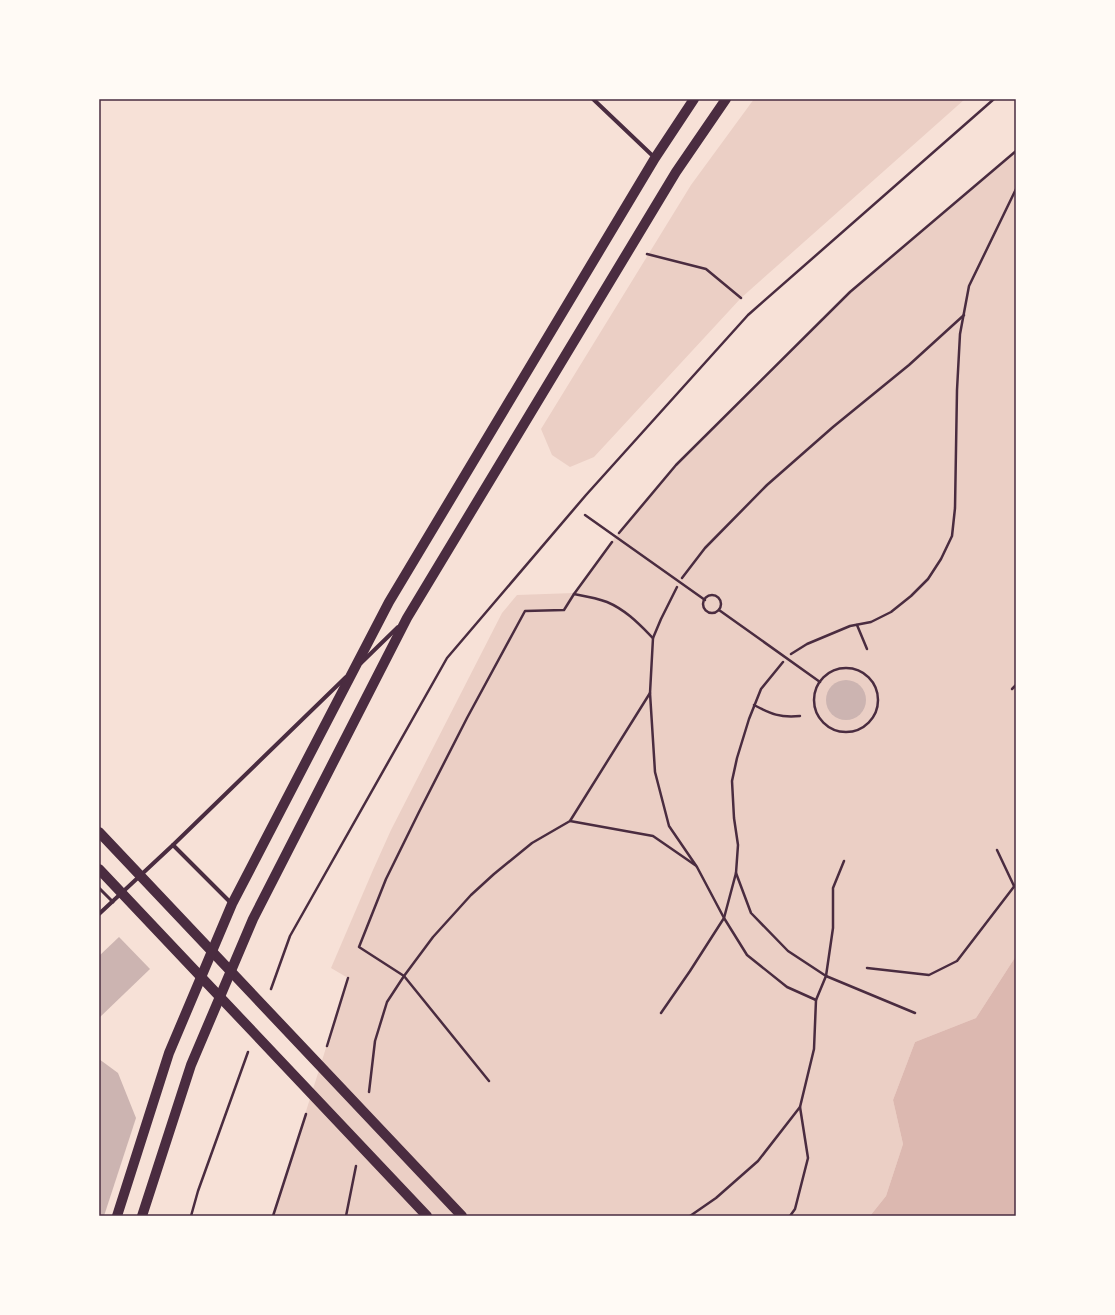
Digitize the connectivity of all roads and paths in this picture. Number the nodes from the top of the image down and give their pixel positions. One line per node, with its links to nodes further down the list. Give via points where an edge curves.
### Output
1 (593, 99): 6 (street)
2 (694, 99): 6 (main road)
3 (726, 99): 8 (main road, via 676,172)
4 (994, 99): 49 (path, via 748,315 586,494 447,658 290,936)
5 (1016, 151): 12 (path, via 850,292 676,465)
6 (655, 158): 25 (main road, via 389,602)
7 (1016, 189): 10 (path, via 970,286)
8 (629, 249): 9 (path, via 706,269); 19 (main road)
9 (741, 298)
10 (964, 314): 14 (path, via 909,365 767,485 706,548); 20 (path, via 960,334 952,536 928,579 911,596 891,612 871,622)
11 (585, 515): 17 (path)
12 (619, 533)
13 (612, 542): 16 (path)
14 (682, 578)
15 (677, 587): 21 (path)
16 (574, 594): 21 (path, via 606,601 621,608); 47 (path, via 564,610 525,611 463,724 386,879 359,947)
17 (705, 600): 18 (path, via 704,607 707,611 713,613); 18 (path, via 708,596 719,598)
18 (719, 610): 26 (path)
19 (407, 618): 25 (street); 58 (main road, via 253,919 191,1065)
20 (857, 625): 22 (path); 23 (path, via 807,644)
21 (654, 638): 29 (path)
22 (867, 649)
23 (791, 654)
24 (783, 662): 30 (path, via 761,689)
25 (354, 670): 34 (street); 43 (main road)
26 (820, 682): 26 (path, via 837,669 858,670 874,684 878,694 875,715 860,730 839,732 829,727 816,711 814,701)
27 (1016, 685): 28 (path)
28 (1012, 689)
29 (650, 693): 32 (path); 37 (path, via 655,772 661,797 670,826)
30 (754, 705): 31 (path, via 777,716); 39 (path, via 732,781 738,845)
31 (800, 716)
32 (570, 820): 37 (path, via 653,836); 47 (path, via 532,843 471,895 433,937)
33 (99, 832): 61 (main road)
34 (173, 845): 42 (street); 43 (street)
35 (997, 850): 40 (path)
36 (844, 861): 48 (path, via 834,888 833,928)
37 (697, 866): 45 (path)
38 (99, 869): 60 (main road)
39 (736, 873): 45 (path); 48 (path, via 751,913 788,951)
40 (1015, 885): 46 (path, via 956,961 929,975)
41 (99, 888): 42 (lane)
42 (112, 902): 44 (street)
43 (232, 904): 57 (main road, via 169,1054)
44 (99, 914)
45 (724, 918): 50 (path, via 747,955 787,987); 53 (path)
46 (867, 968)
47 (404, 976): 51 (path); 55 (path)
48 (826, 976): 50 (path); 52 (path)
49 (269, 996)
50 (816, 1000): 56 (path, via 814,1049)
51 (387, 1002)
52 (915, 1012)
53 (661, 1013)
54 (250, 1048): 59 (path)
55 (489, 1081)
56 (800, 1107): 62 (path, via 758,1161 716,1198); 63 (path, via 808,1158 795,1209)
57 (117, 1216)
58 (142, 1216)
59 (191, 1216)
60 (427, 1216)
61 (462, 1216)
62 (690, 1216)
63 (790, 1216)

